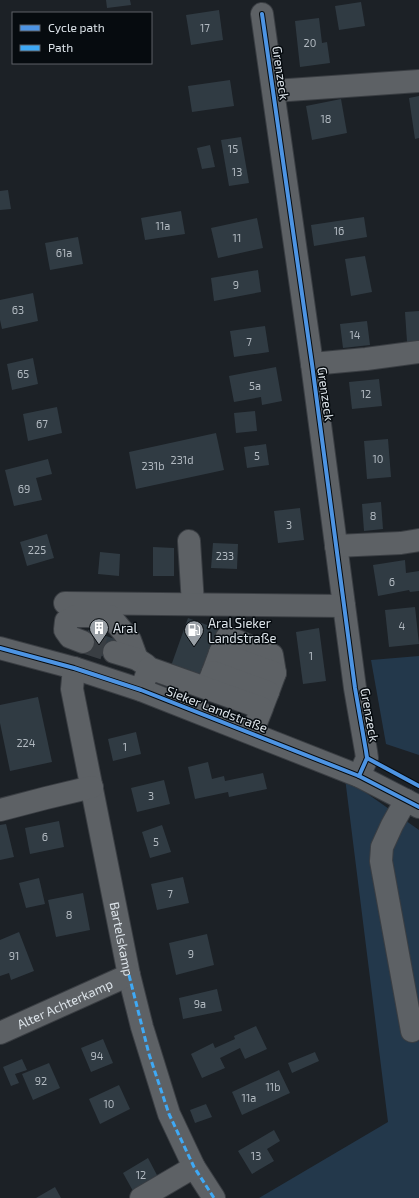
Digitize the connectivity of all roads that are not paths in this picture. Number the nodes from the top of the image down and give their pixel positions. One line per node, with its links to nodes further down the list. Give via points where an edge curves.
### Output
1 (262, 14): 3 (street, Grenzeck)
2 (419, 82): 3 (street)
3 (274, 91): 5 (street, Grenzeck)
4 (419, 352): 5 (street)
5 (312, 364): 9 (street, Grenzeck)
6 (419, 540): 9 (street)
7 (189, 542): 11 (street)
8 (419, 550): 9 (street)
9 (338, 552): 12 (street, Grenzeck)
10 (65, 603): 11 (street)
11 (193, 604): 12 (street)
12 (344, 606): 22 (street, Grenzeck, via 367,758)
13 (84, 642): 16 (street, via 70,637 65,630 66,620 75,616 110,616 130,640)
14 (0, 648): 17 (street, Sieker Landstraße)
15 (114, 652): 16 (street)
16 (143, 663): 18 (street); 19 (street)
17 (74, 668): 19 (street, Sieker Landstraße); 23 (street, Bartelskamp, via 72,688)
18 (213, 671): 20 (street); 20 (street)
19 (141, 690): 21 (street, Sieker Landstraße)
20 (268, 691): 21 (street)
21 (252, 733): 22 (street, Sieker Landstraße)
22 (359, 776): 24 (street, Sieker Landstraße)
23 (92, 787): 25 (street); 26 (street, Bartelskamp)
24 (412, 804): 27 (street, via 392,825 382,847 382,860)
25 (0, 810)
26 (129, 975): 28 (street, Alter Achterkamp); 29 (street, Bartelskamp, via 169,1114)
27 (412, 1031)
28 (0, 1033)
29 (194, 1168): 30 (street); 31 (street, Bartelskamp)
30 (141, 1198)
31 (214, 1198)

